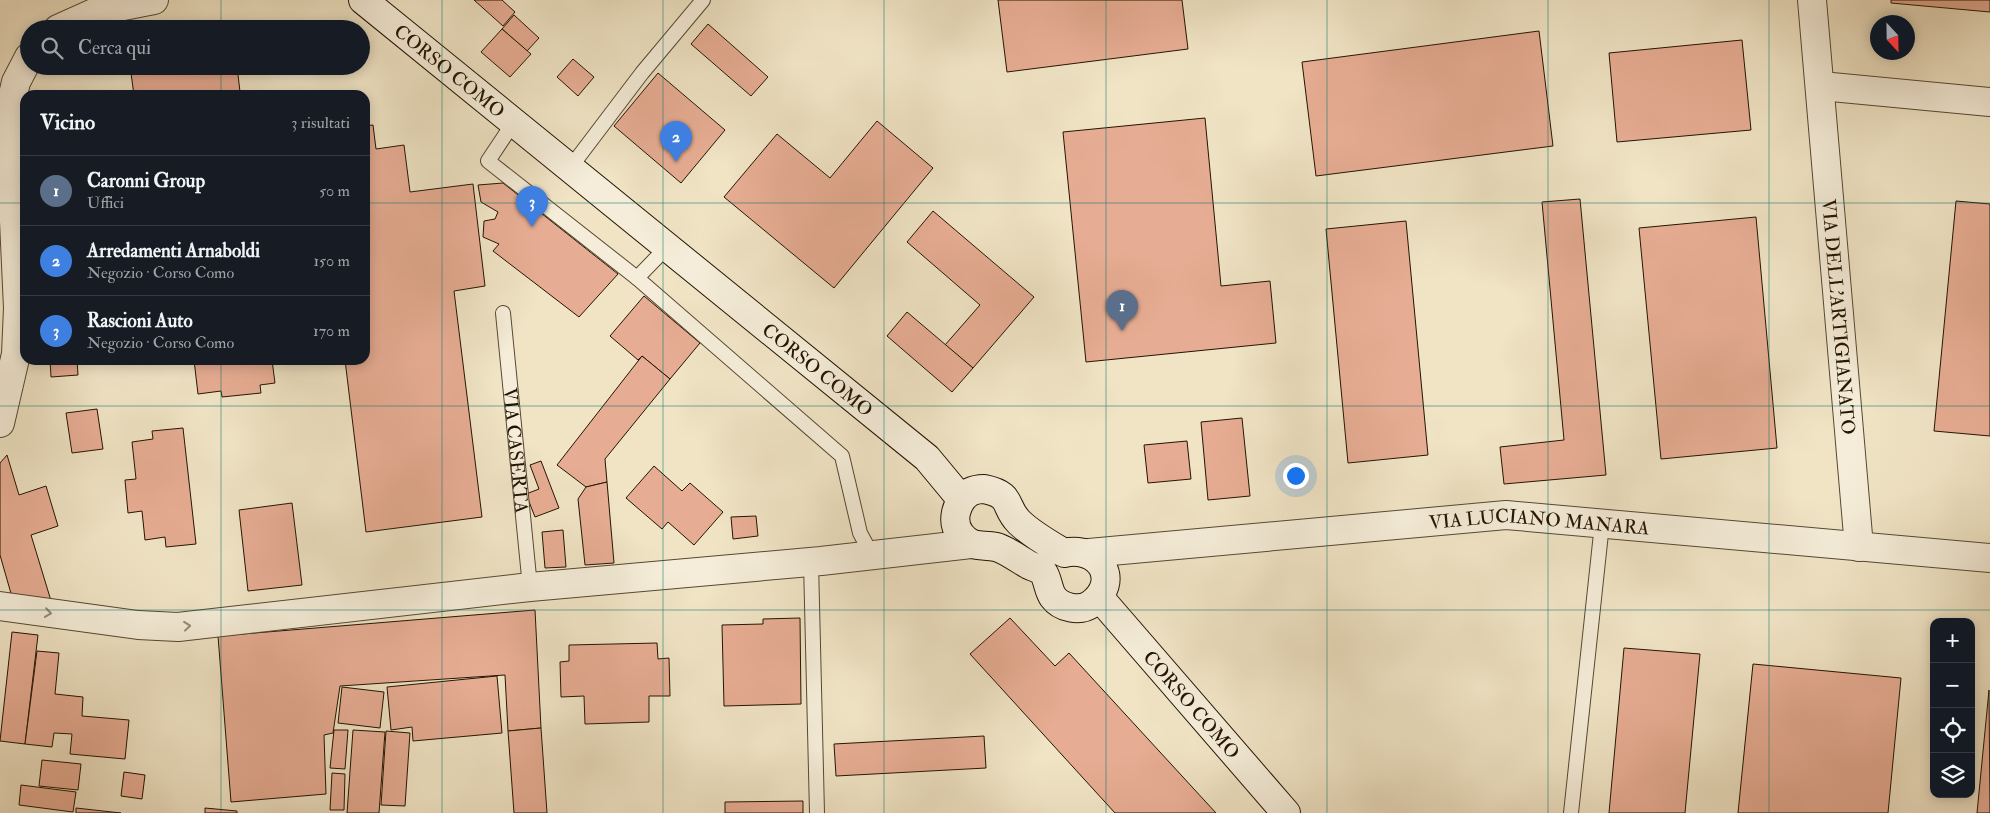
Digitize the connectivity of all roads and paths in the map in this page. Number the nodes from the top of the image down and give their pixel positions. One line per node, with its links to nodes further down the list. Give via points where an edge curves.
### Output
1 (154, 0): 5 (street, via 98,11)
2 (363, 0): 9 (street, CORSO COMO)
3 (703, 0): 10 (lane, via 642,73)
4 (1812, 0): 7 (street, VIA DELL'ARTIGIANATO)
5 (78, 20)
6 (20, 74): 14 (street, via 8,112 18,308 16,354)
7 (1820, 86): 8 (street); 18 (street, VIA DELL'ARTIGIANATO)
8 (1990, 102)
9 (514, 122): 10 (street, CORSO COMO); 12 (lane, CORSO COMO, via 488,161)
10 (570, 168): 11 (street, CORSO COMO)
11 (667, 247): 12 (lane); 15 (street, CORSO COMO, via 926,458)
12 (637, 278): 20 (lane, CORSO COMO, via 842,456 860,533)
13 (503, 313): 23 (lane, VIA CASERTA)
14 (0, 424)
15 (962, 499): 17 (street, via 956,511 956,524 960,535); 19 (street, VIA LUCIANO MANARA, via 972,491 997,491 1007,500 1018,521 1044,540 1064,553 1076,550)
16 (1602, 524): 18 (street, VIA LUCIANO MANARA); 19 (street, VIA LUCIANO MANARA, via 1506,515); 28 (lane)
17 (971, 544): 20 (street); 24 (street, via 996,547 1043,572 1053,597 1063,606 1088,606)
18 (1859, 547): 21 (street, VIA LUCIANO MANARA)
19 (1089, 553): 24 (street, via 1099,561 1105,573 1105,586)
20 (872, 555): 22 (street)
21 (1990, 558)
22 (816, 562): 23 (street); 26 (lane)
23 (530, 587): 25 (street, one-way to 23, via 138,626 178,627)
24 (1099, 598): 27 (street, CORSO COMO)
25 (0, 606)
26 (817, 813)
27 (1286, 813)
28 (1571, 813)

